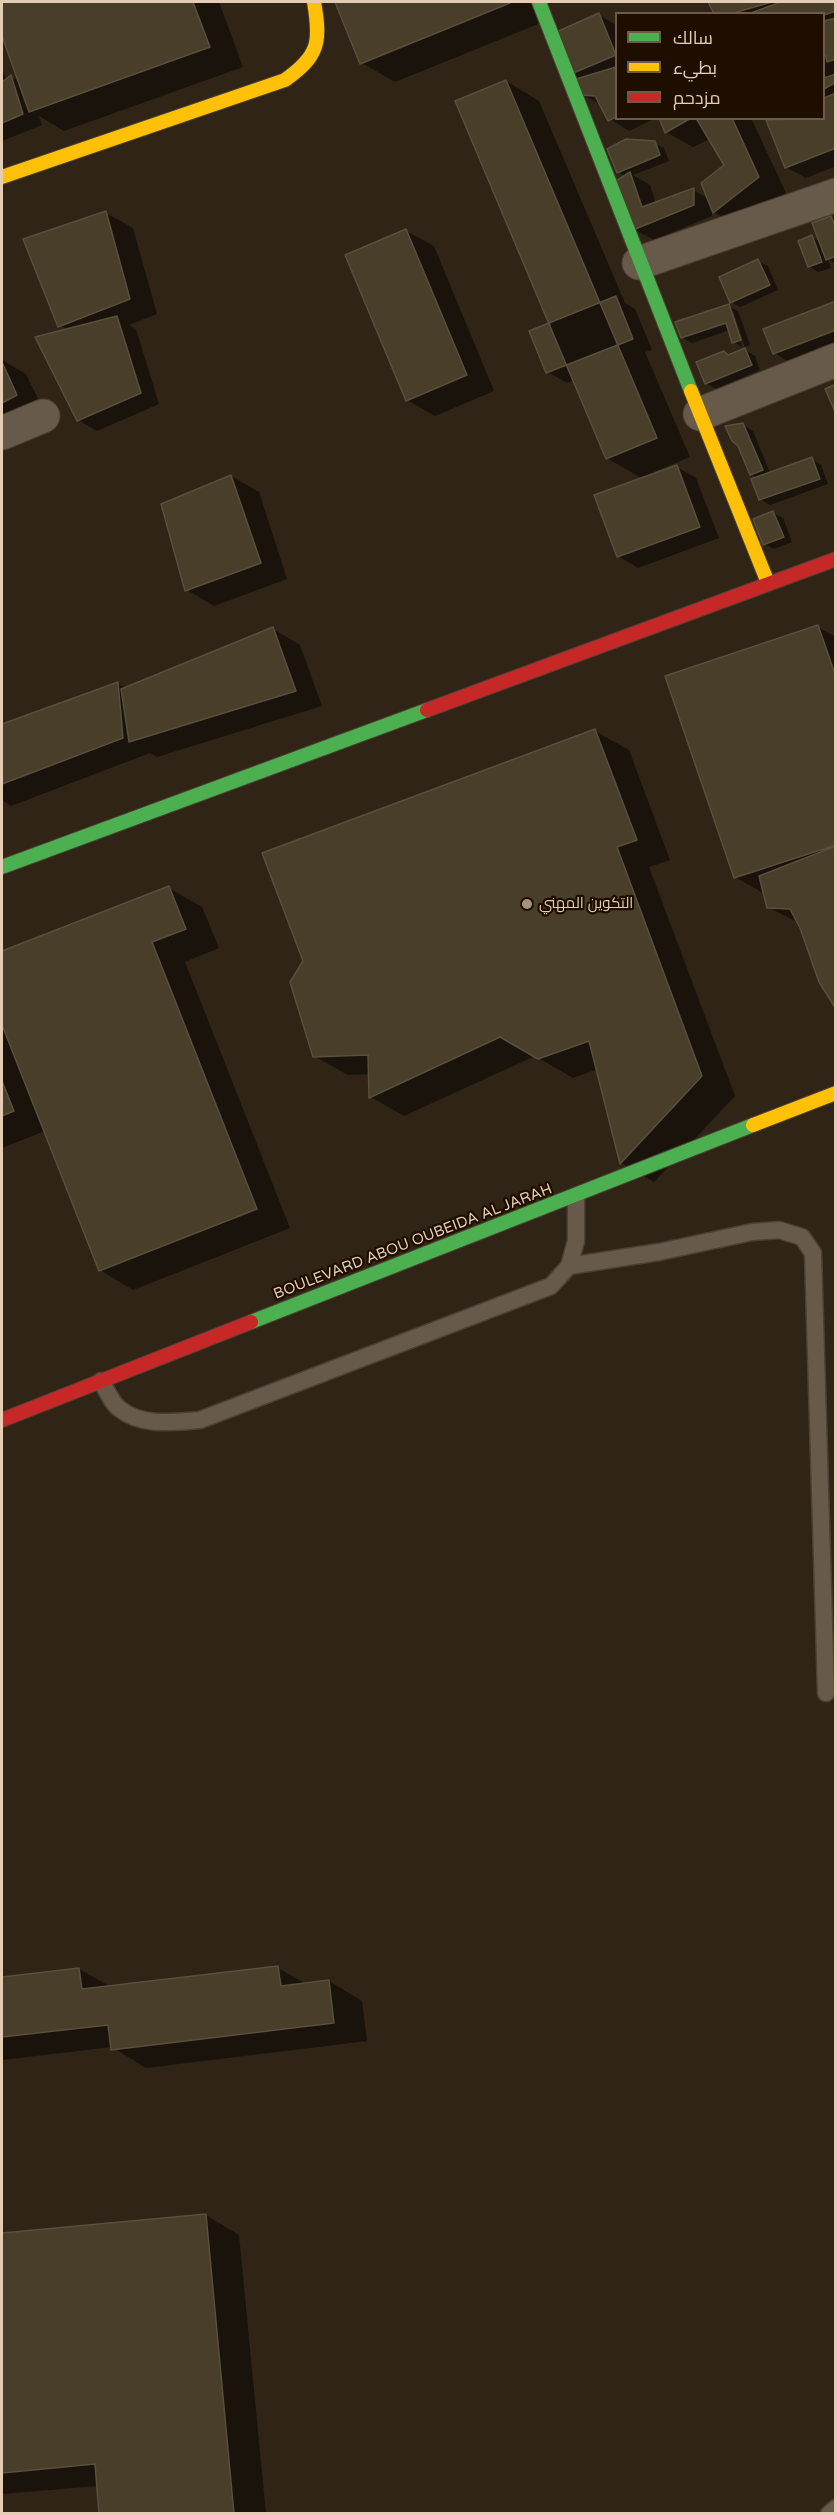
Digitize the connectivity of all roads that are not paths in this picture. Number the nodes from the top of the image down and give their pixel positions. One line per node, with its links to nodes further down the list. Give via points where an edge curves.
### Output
1 (314, 2): 3 (street, via 320,37 304,67 285,80)
2 (539, 2): 5 (street)
3 (2, 177)
4 (836, 195): 5 (street)
5 (639, 263): 7 (street)
6 (836, 360): 7 (street)
7 (700, 414): 11 (street)
8 (43, 416): 9 (street)
9 (2, 433)
10 (836, 559): 11 (street)
11 (768, 583): 12 (street)
12 (2, 867)
13 (836, 1093): 14 (street, BOULEVARD ABOU OUBEIDA AL JARAH)
14 (576, 1196): 15 (lane, via 576,1241); 16 (street, BOULEVARD ABOU OUBEIDA AL JARAH)
15 (570, 1266): 16 (lane, via 551,1286 200,1420 165,1423 138,1418 118,1409); 18 (lane, via 779,1230 802,1238 813,1253)
16 (101, 1381): 17 (street, BOULEVARD ABOU OUBEIDA AL JARAH)
17 (2, 1419)
18 (826, 1693)
19 (836, 2508): 20 (lane)
20 (829, 2514)

